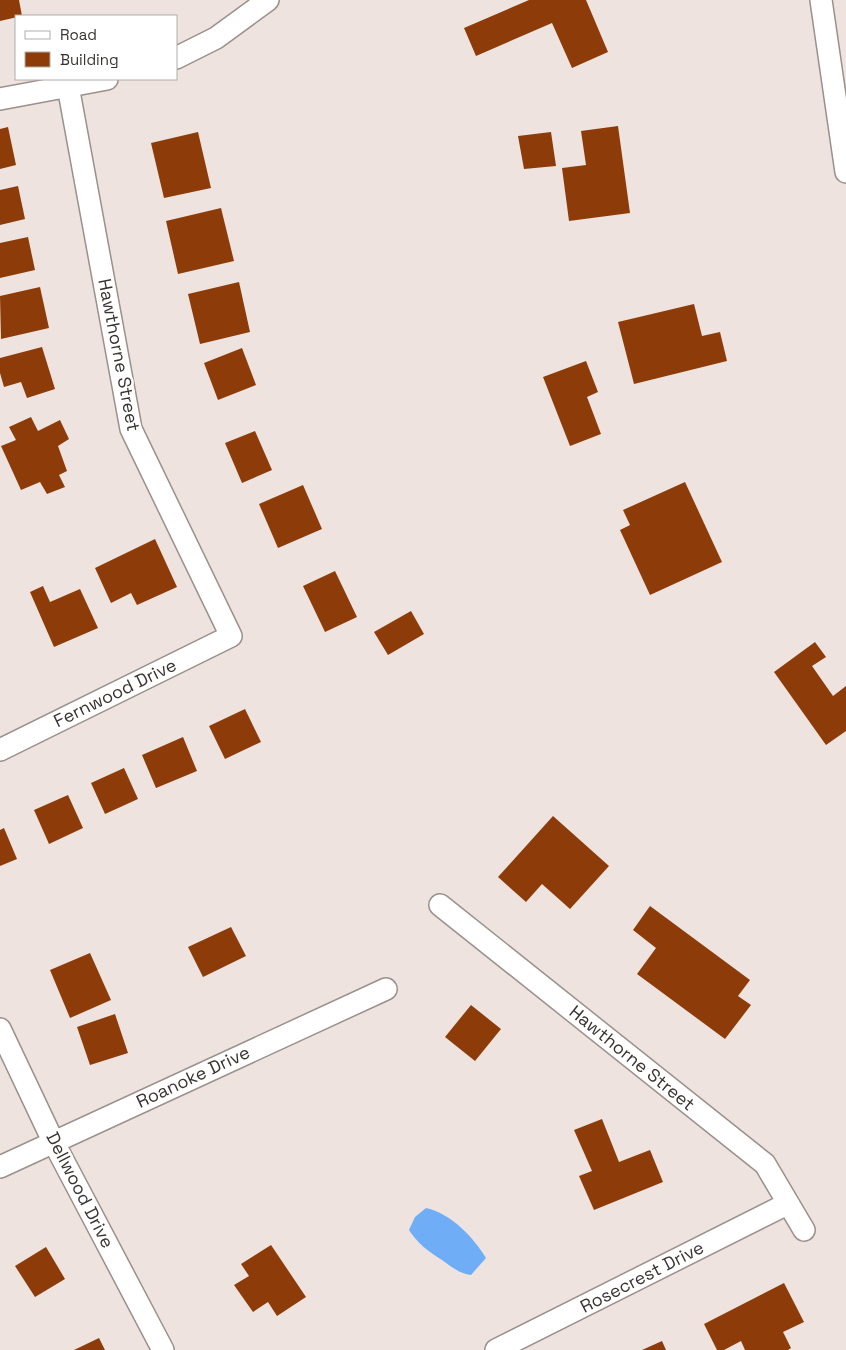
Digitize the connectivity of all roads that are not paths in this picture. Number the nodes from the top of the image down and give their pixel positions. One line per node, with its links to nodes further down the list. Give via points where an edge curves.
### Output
1 (268, 0): 3 (street, via 216,38)
2 (821, 0): 7 (street)
3 (178, 57)
4 (101, 80): 5 (street)
5 (68, 86): 6 (street); 8 (street, Hawthorne Street, via 131,429)
6 (0, 99)
7 (846, 172)
8 (231, 636): 9 (street, Fernwood Drive)
9 (0, 750)
10 (440, 905): 15 (street, Hawthorne Street, via 765,1164)
11 (386, 989): 13 (street, Roanoke Drive)
12 (0, 1029): 13 (street, Dellwood Drive)
13 (53, 1141): 14 (street, Roanoke Drive); 17 (street, Dellwood Drive)
14 (0, 1167)
15 (787, 1204): 16 (street, Hawthorne Street); 18 (street, Rosecrest Drive)
16 (804, 1230)
17 (163, 1350)
18 (496, 1350)

